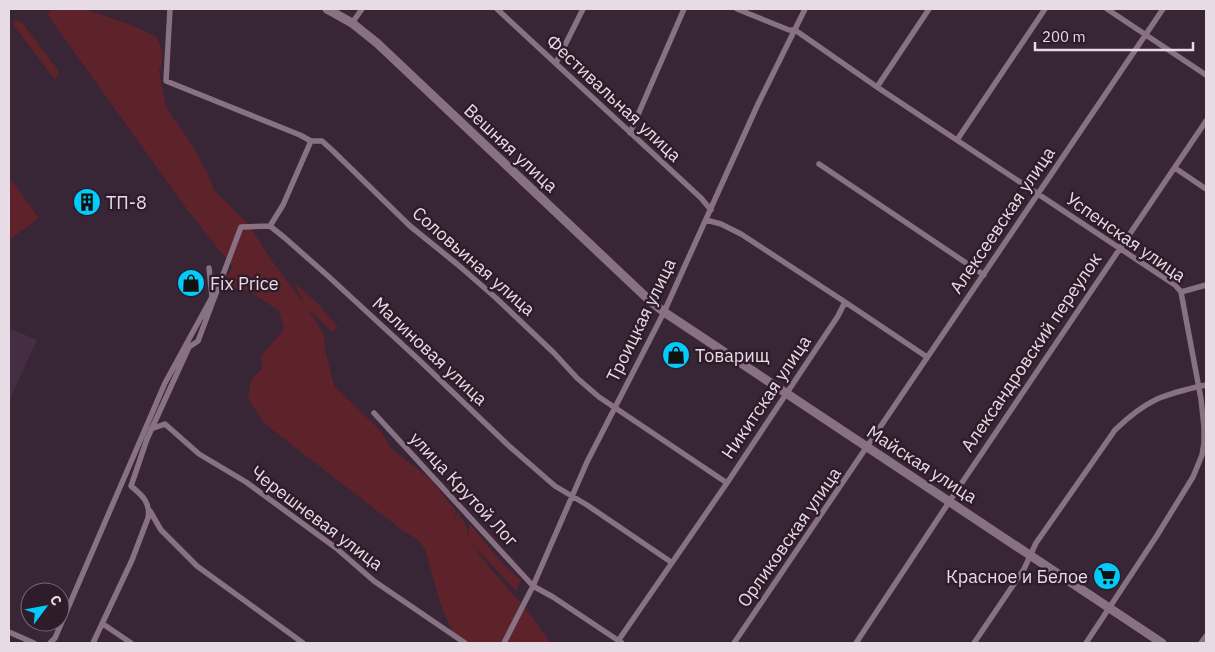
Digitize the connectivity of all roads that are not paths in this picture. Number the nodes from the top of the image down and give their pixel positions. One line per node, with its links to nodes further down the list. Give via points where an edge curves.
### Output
1 (170, 9): 22 (street, Соловьиная улица, via 166,81)
2 (362, 9): 13 (street)
3 (497, 9): 16 (street, Фестивальная улица)
4 (584, 9): 16 (street)
5 (684, 9): 20 (street)
6 (737, 9): 14 (street, Успенская улица)
7 (805, 9): 14 (street, Троицкая улица)
8 (930, 9): 18 (street)
9 (1045, 9): 21 (street)
10 (1107, 9): 15 (street)
11 (1163, 9): 15 (street, Алексеевская улица)
12 (330, 10): 13 (street, Вешняя улица)
13 (352, 23): 36 (street, Вешняя улица)
14 (795, 30): 18 (street, Успенская улица); 27 (street, Троицкая улица)
15 (1146, 34): 17 (street); 26 (street, Алексеевская улица)
16 (556, 63): 20 (street, Фестивальная улица)
17 (1206, 75)
18 (877, 87): 21 (street, Успенская улица)
19 (1206, 121): 24 (street, Александровский переулок)
20 (630, 133): 27 (street, Фестивальная улица)
21 (958, 140): 26 (street, Успенская улица)
22 (311, 141): 29 (street, via 283,205); 41 (street, Соловьиная улица, via 322,142 332,150 410,226 470,275 577,378)
23 (819, 164): 32 (street)
24 (1174, 168): 25 (street); 30 (street, Александровский переулок)
25 (1206, 189)
26 (1038, 193): 30 (street, Успенская улица); 32 (street, Алексеевская улица)
27 (711, 210): 28 (street, Троицкая улица)
28 (706, 220): 35 (street, via 741,234); 36 (street, Троицкая улица)
29 (270, 226): 43 (street, via 241,227 198,342 189,347); 46 (street, Малиновая улица, via 529,464)
30 (1119, 248): 34 (street, Успенская улица); 47 (street, Александровский переулок)
31 (209, 268): 58 (street, via 212,296 165,383 55,638)
32 (984, 275): 37 (street, Алексеевская улица)
33 (1206, 285): 34 (street)
34 (1182, 292): 39 (street, Успенская улица)
35 (845, 302): 37 (street); 40 (street, Никитская улица)
36 (664, 312): 40 (street, Майская улица); 41 (street, Троицкая улица)
37 (927, 357): 44 (street, Алексеевская улица)
38 (1206, 385): 39 (street)
39 (1198, 387): 49 (street, via 1161,397 1143,406 1115,430 1036,543); 52 (street, Успенская улица, via 1204,442 1197,466 1156,537)
40 (786, 394): 44 (street, Майская улица); 45 (street, Никитская улица)
41 (615, 409): 45 (street, Соловьиная улица); 46 (street, Троицкая улица)
42 (374, 413): 51 (street, улица Крутой Лог)
43 (151, 429): 48 (street, via 132,486 144,497); 62 (street, Черешневая улица, via 165,424 199,454 246,482 336,548 374,581)
44 (868, 448): 47 (street, Майская улица); 64 (street, Орликовская улица)
45 (727, 483): 50 (street, Никитская улица)
46 (571, 496): 50 (street, Малиновая улица); 51 (street, Троицкая улица)
47 (949, 501): 49 (street, Майская улица); 65 (street, Александровский переулок)
48 (150, 511): 53 (street); 61 (street, via 161,530 197,566)
49 (1031, 555): 52 (street, Майская улица); 66 (street)
50 (671, 562): 56 (street, Никитская улица)
51 (533, 586): 56 (street, улица Крутой Лог); 63 (street, Троицкая улица)
52 (1109, 608): 67 (street, Успенская улица); 68 (street, Майская улица)
53 (103, 624): 59 (street); 60 (street)
54 (9, 632): 57 (street)
55 (1206, 636): 69 (street)
56 (620, 642)
57 (34, 643)
58 (50, 643)
59 (93, 643)
60 (131, 643)
61 (303, 643)
62 (465, 643)
63 (504, 643)
64 (734, 643)
65 (856, 643)
66 (974, 643)
67 (1086, 643)
68 (1162, 643)
69 (1201, 643)

